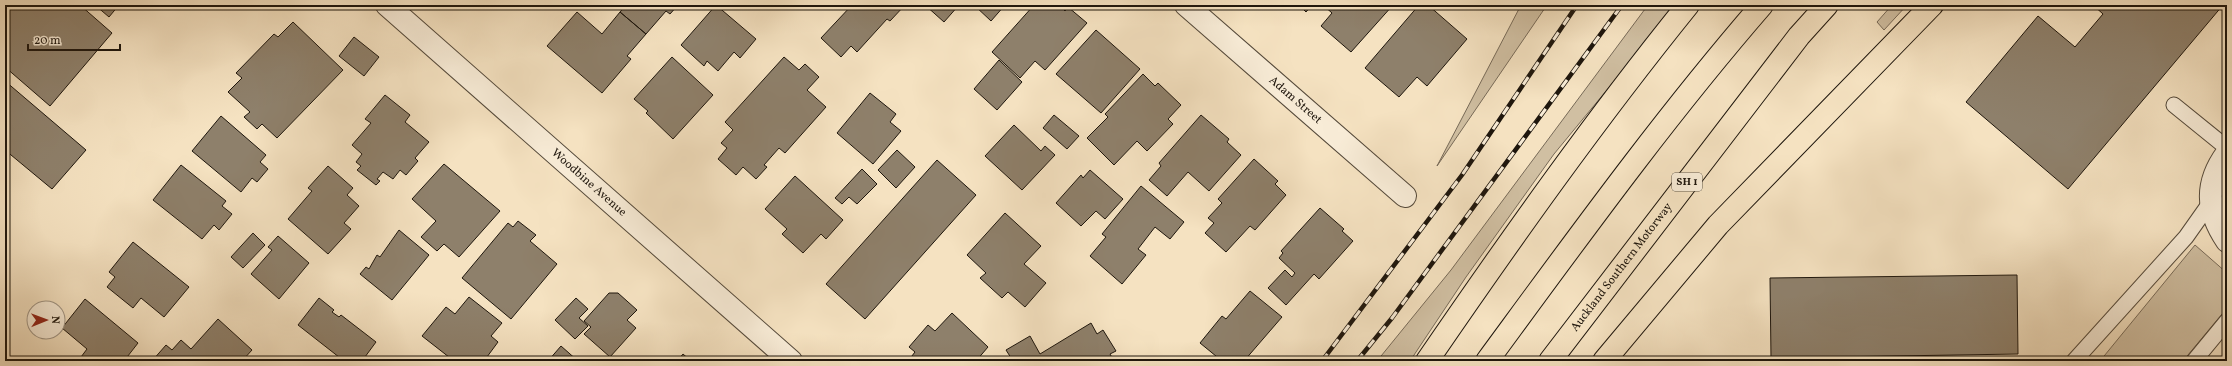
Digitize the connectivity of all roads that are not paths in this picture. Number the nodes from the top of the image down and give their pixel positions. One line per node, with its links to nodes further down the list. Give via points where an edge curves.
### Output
1 (387, 5): 14 (street, Woodbine Avenue)
2 (1186, 5): 10 (street, Adam Street)
3 (1688, 5): 15 (highway, via 1626,82 1495,262)
4 (1762, 5): 16 (highway, via 1720,53 1615,188)
5 (1827, 5): 17 (highway, Auckland Southern Motorway / SH 1, via 1799,36)
6 (1932, 5): 18 (highway, via 1718,225)
7 (2174, 104): 8 (lane)
8 (2227, 148)
9 (2227, 153): 11 (street, via 2217,166 2211,184)
10 (1405, 196)
11 (2210, 204): 12 (street, via 2215,224); 19 (lane, via 2186,237)
12 (2227, 241)
13 (2227, 321): 20 (lane)
14 (791, 361)
15 (1427, 361)
16 (1487, 361)
17 (1550, 361)
18 (1604, 361)
19 (2074, 361)
20 (2194, 361)

